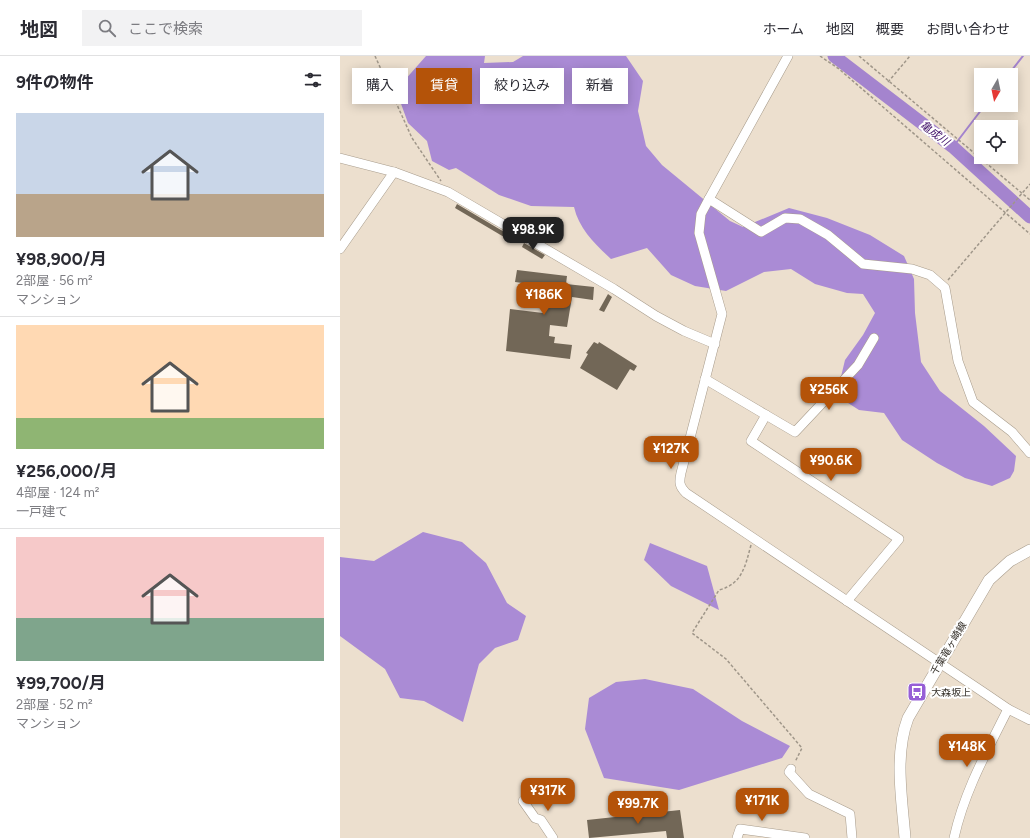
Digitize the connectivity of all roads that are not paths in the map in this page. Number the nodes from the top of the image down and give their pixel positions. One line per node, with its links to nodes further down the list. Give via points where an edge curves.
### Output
1 (788, 56): 4 (street)
2 (340, 158): 3 (street)
3 (394, 172): 5 (street); 7 (street, via 448,192 656,316)
4 (709, 199): 7 (street, via 699,222 699,233 722,314); 10 (street, via 761,232 785,218 800,219 828,235 863,264 912,269 930,275 946,288 958,361 973,402 1012,432)
5 (340, 249)
6 (874, 338): 9 (street, via 858,365 795,432)
7 (715, 344): 8 (street)
8 (705, 379): 9 (street); 12 (street, via 681,473 680,488)
9 (766, 415): 12 (street, via 751,441 899,539)
10 (1030, 453)
11 (1030, 550): 13 (main road, 千葉竜ヶ崎線, via 1010,561 993,575)
12 (847, 601): 13 (street)
13 (939, 663): 14 (street); 22 (main road, 千葉竜ヶ崎線, via 911,710 902,739 900,756)
14 (1008, 709): 15 (street); 23 (street, via 967,793)
15 (1030, 720)
16 (791, 769): 21 (street, via 789,772 808,794 850,814)
17 (523, 801): 18 (street, via 535,818 542,820)
18 (553, 838)
19 (737, 838): 20 (street, via 740,829)
20 (805, 838)
21 (852, 838)
22 (905, 838)
23 (954, 838)

